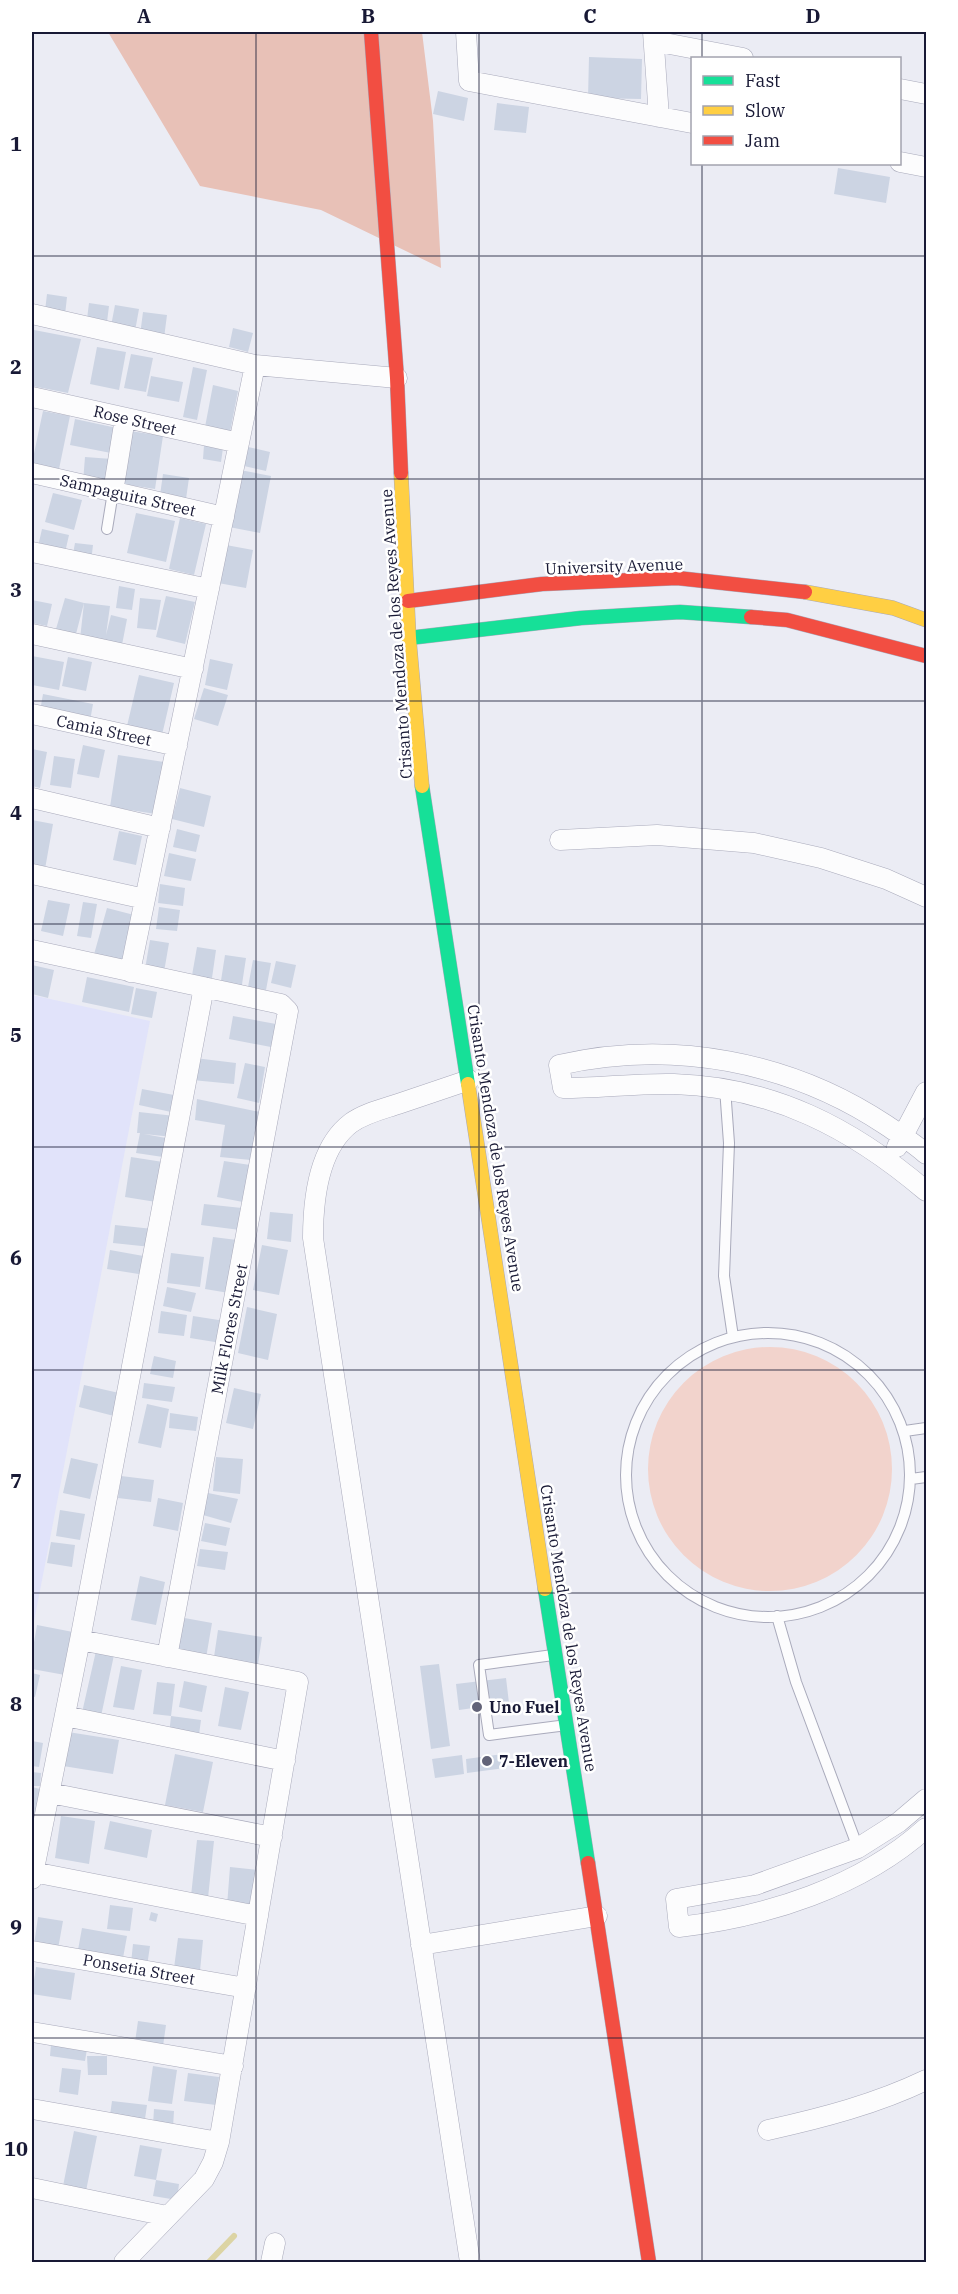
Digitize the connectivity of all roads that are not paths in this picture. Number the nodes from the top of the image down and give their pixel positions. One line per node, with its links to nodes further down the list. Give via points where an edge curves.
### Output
1 (371, 32): 13 (main road, Crisanto Mendoza de los Reyes Avenue)
2 (466, 32): 7 (street, via 469,81)
3 (654, 36): 4 (street); 7 (street)
4 (738, 57)
5 (901, 89): 6 (street)
6 (927, 94)
7 (659, 117): 8 (street)
8 (691, 123)
9 (901, 162): 10 (street)
10 (927, 168)
11 (32, 314): 12 (street)
12 (255, 365): 13 (street); 16 (street)
13 (397, 378): 23 (main road, Crisanto Mendoza de los Reyes Avenue)
14 (32, 397): 15 (street, Rose Street)
15 (125, 418): 16 (street, Rose Street); 18 (street)
16 (239, 443): 19 (street)
17 (32, 473): 18 (street, Sampaguita Street)
18 (113, 492): 19 (street, Sampaguita Street); 20 (lane)
19 (224, 517): 22 (street)
20 (107, 529)
21 (32, 552): 22 (street)
22 (209, 589): 28 (street)
23 (408, 601): 24 (main road, University Avenue, via 542,584 676,578 792,590 893,608); 26 (main road, Crisanto Mendoza de los Reyes Avenue)
24 (927, 620)
25 (32, 634): 28 (street)
26 (409, 638): 27 (main road, via 581,618 680,612 787,620); 40 (main road, Crisanto Mendoza de los Reyes Avenue, via 419,767)
27 (927, 656)
28 (193, 669): 30 (street)
29 (32, 714): 30 (street, Camia Street)
30 (177, 746): 32 (street)
31 (32, 798): 32 (street)
32 (160, 828): 36 (street)
33 (561, 840): 35 (street, via 657,835 754,843 821,858)
34 (32, 874): 36 (street)
35 (927, 897)
36 (145, 899): 38 (street)
37 (32, 950): 38 (street)
38 (130, 972): 39 (street)
39 (204, 987): 54 (street); 56 (street, Milk Flores Street, via 281,1004 288,1014)
40 (469, 1080): 55 (main road, Crisanto Mendoza de los Reyes Avenue); 68 (street, via 351,1123 329,1150 313,1214 313,1238)
41 (725, 1089): 43 (street, via 674,1084 563,1088 559,1065 625,1054 716,1058 805,1083 859,1107); 45 (street, via 799,1109); 48 (lane, via 729,1143 724,1276)
42 (927, 1092): 43 (street)
43 (902, 1136): 44 (street); 45 (street)
44 (925, 1150): 46 (street)
45 (890, 1160): 46 (street)
46 (909, 1176): 47 (street)
47 (927, 1191)
48 (733, 1337): 50 (lane, via 787,1334 838,1350 879,1384); 53 (lane, via 685,1358 649,1396 629,1444 627,1496 645,1546 679,1585 725,1610)
49 (927, 1428): 50 (lane)
50 (904, 1431): 52 (lane)
51 (927, 1476): 52 (lane)
52 (911, 1479): 53 (lane, via 902,1526 877,1567 853,1589 825,1605)
53 (777, 1617): 64 (lane, via 796,1682)
54 (80, 1640): 56 (street); 57 (street)
55 (557, 1654): 58 (main road, Crisanto Mendoza de los Reyes Avenue); 58 (lane, via 479,1665 489,1735)
56 (167, 1657): 59 (street, via 298,1682)
57 (65, 1716): 59 (street); 60 (street)
58 (567, 1725): 67 (main road, Crisanto Mendoza de los Reyes Avenue)
59 (285, 1761): 63 (street)
60 (50, 1793): 63 (street); 65 (street)
61 (927, 1799): 64 (street)
62 (927, 1828): 64 (street, via 898,1851 817,1893 764,1911 679,1928 676,1899 755,1885)
63 (272, 1837): 66 (street)
64 (858, 1848)
65 (32, 1876): 66 (street)
66 (258, 1916): 70 (street)
67 (597, 1916): 68 (street); 83 (main road, Crisanto Mendoza de los Reyes Avenue)
68 (421, 1945): 82 (street)
69 (32, 1951): 70 (street, Ponsetia Street)
70 (246, 1988): 72 (street)
71 (32, 2032): 72 (street)
72 (232, 2066): 76 (street)
73 (927, 2080): 75 (street, via 839,2114)
74 (32, 2109): 76 (street)
75 (768, 2130)
76 (219, 2142): 78 (street, via 204,2179)
77 (32, 2188): 78 (street)
78 (167, 2216): 80 (street)
79 (275, 2243): 81 (street)
80 (124, 2262)
81 (271, 2262)
82 (470, 2262)
83 (649, 2262)

